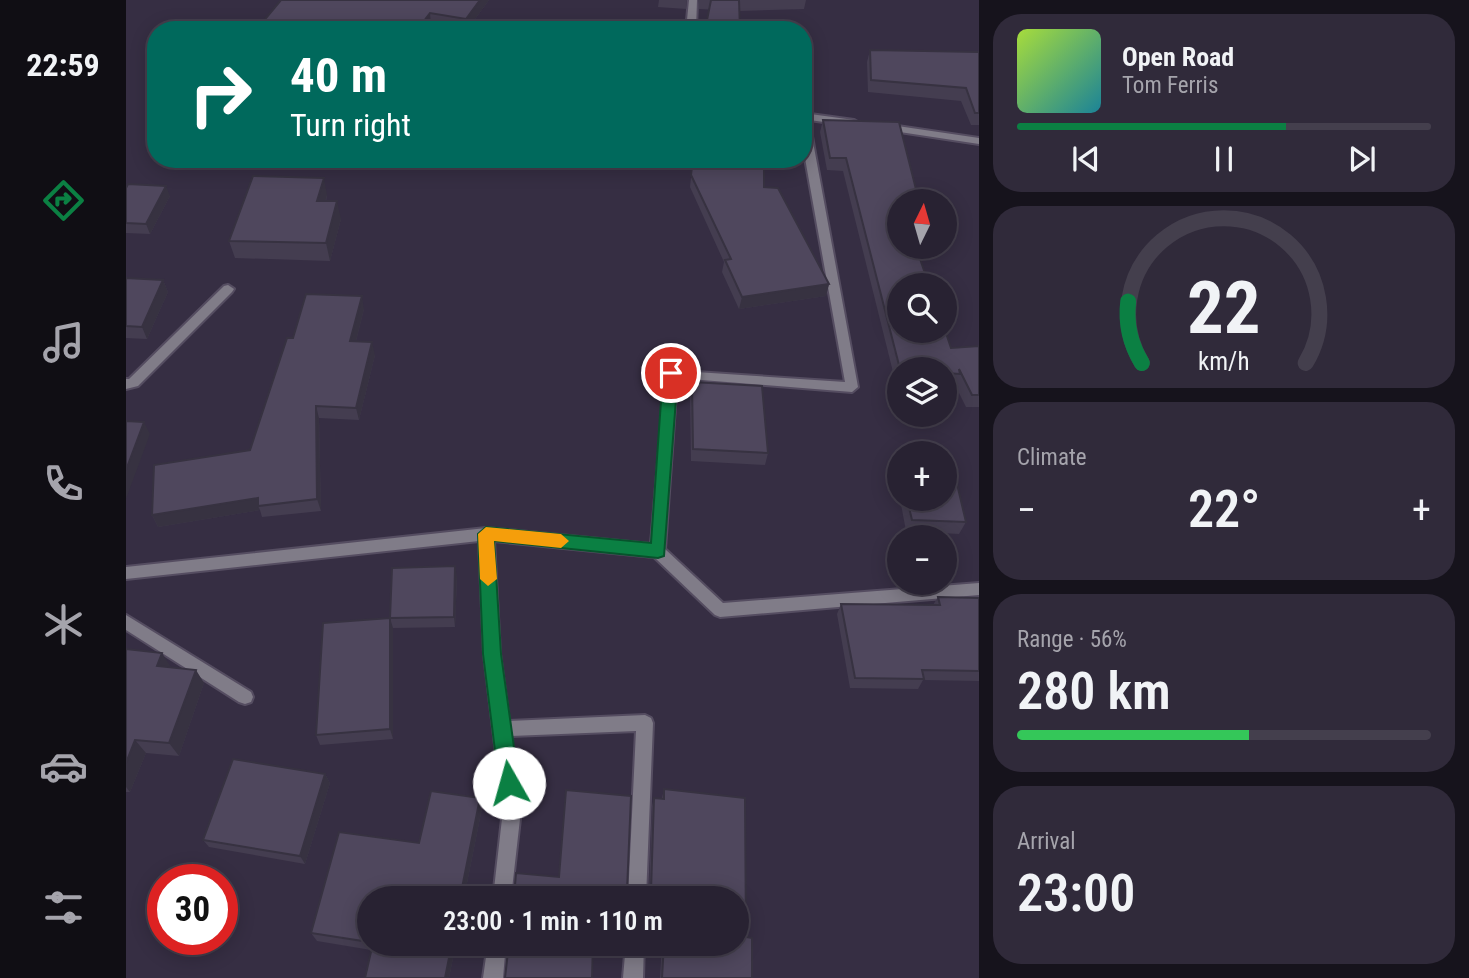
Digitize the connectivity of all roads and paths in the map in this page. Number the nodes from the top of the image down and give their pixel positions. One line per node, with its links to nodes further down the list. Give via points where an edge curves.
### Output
1 (693, 0): 2 (street)
2 (692, 21)
3 (812, 118): 4 (street)
4 (979, 141)
5 (812, 167): 9 (street, via 852,387 671,373)
6 (228, 289): 7 (street, via 133,383)
7 (126, 384)
8 (486, 534): 9 (street); 10 (street); 14 (street, via 492,654)
9 (658, 551): 11 (street, via 720,610)
10 (126, 573)
11 (979, 589)
12 (126, 622): 13 (street)
13 (245, 697)
14 (502, 729): 15 (street, via 512,810); 16 (street, via 645,723)
15 (503, 886)
16 (638, 886)
17 (496, 956): 19 (street)
18 (634, 956): 20 (street)
19 (494, 978)
20 (633, 978)

